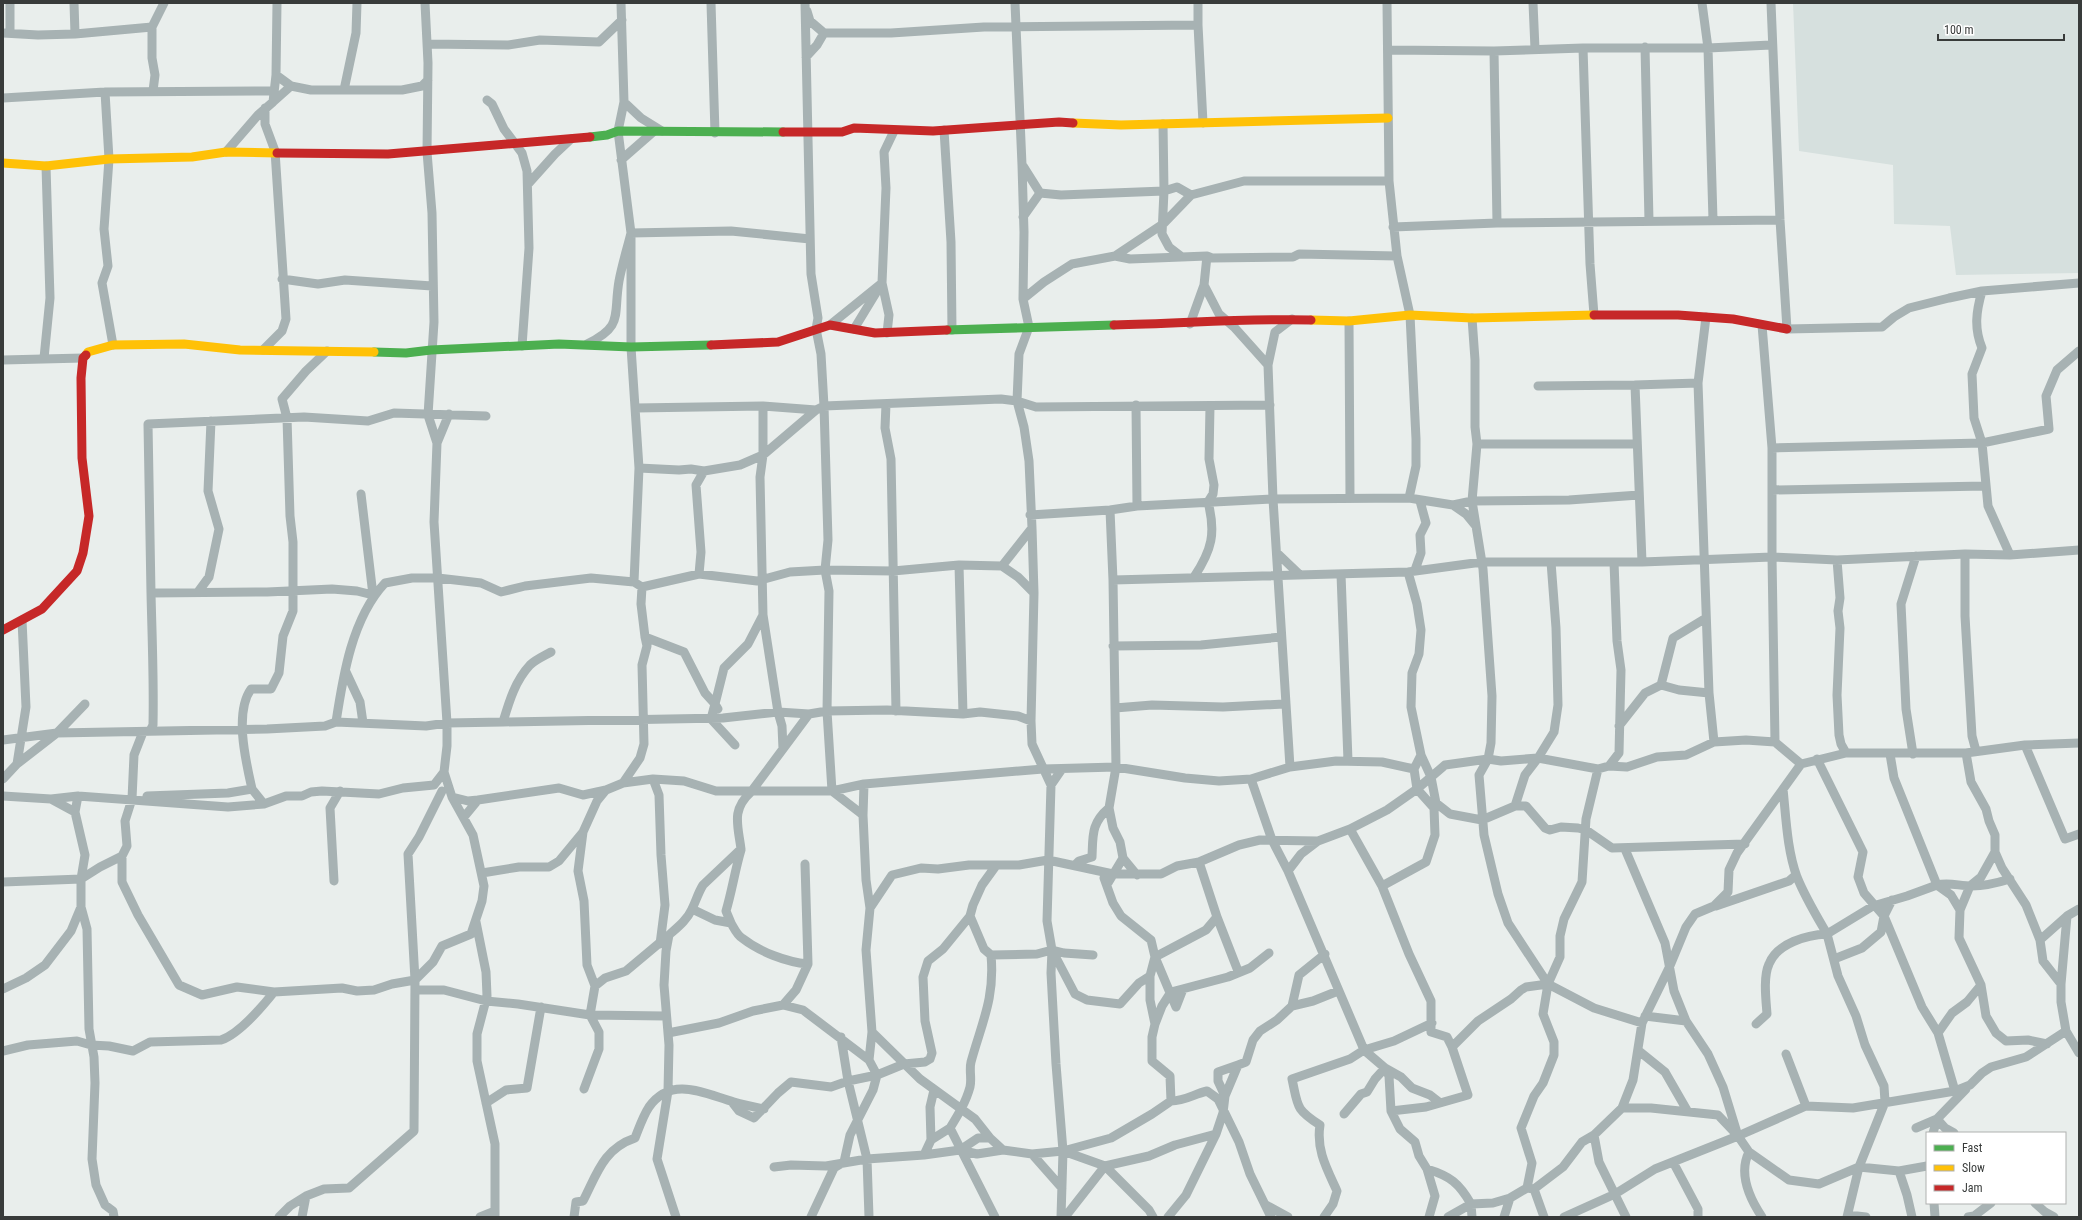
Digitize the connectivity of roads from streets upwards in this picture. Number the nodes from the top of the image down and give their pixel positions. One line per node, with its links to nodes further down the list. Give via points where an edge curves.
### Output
1 (10, 3): 20 (street)
2 (74, 3): 22 (street)
3 (164, 3): 18 (street)
4 (277, 3): 32 (street)
5 (357, 3): 35 (street, via 356,33)
6 (425, 3): 23 (street)
7 (621, 3): 16 (street)
8 (711, 3): 54 (street)
9 (1015, 3): 19 (street)
10 (1198, 3): 17 (street)
11 (1387, 3): 29 (street)
12 (1534, 3): 28 (street)
13 (1702, 3): 27 (street)
14 (1771, 3): 24 (street)
15 (805, 4): 21 (street, via 810,21); 31 (street)
16 (622, 20): 23 (street, via 599,42 540,40 508,45); 42 (street)
17 (1198, 26): 19 (street); 45 (street)
18 (152, 27): 22 (street); 36 (street, via 155,75)
19 (1015, 28): 21 (street); 46 (street)
20 (6, 33): 22 (street)
21 (824, 33): 31 (street)
22 (76, 34)
23 (428, 44): 33 (street)
24 (1771, 45): 27 (street); 73 (street)
25 (1645, 47): 26 (street); 27 (street); 71 (street)
26 (1582, 48): 28 (street); 74 (street)
27 (1708, 48): 72 (street)
28 (1535, 49): 30 (street)
29 (1388, 50): 30 (street); 44 (street)
30 (1494, 51): 75 (street)
31 (806, 56): 53 (street)
32 (276, 75): 34 (street); 37 (street)
33 (428, 80): 35 (street, via 422,86 409,89); 59 (street)
34 (291, 86): 35 (street, via 311,90); 41 (street)
35 (344, 90)
36 (153, 91): 37 (street); 38 (street)
37 (273, 91): 41 (street)
38 (105, 92): 39 (street); 60 (street)
39 (3, 98)
40 (487, 100): 56 (street, via 492,104 504,129)
41 (273, 102): 43 (street)
42 (624, 102): 49 (street); 52 (street, via 641,118)
43 (266, 108): 57 (street, via 265,124); 58 (street)
44 (1388, 118): 45 (street); 65 (street)
45 (1203, 123): 47 (street)
46 (1020, 124): 47 (street); 48 (street); 63 (street)
47 (1163, 124): 67 (street)
48 (944, 130): 50 (street); 105 (street, via 951,242)
49 (618, 131): 51 (street); 55 (street, via 607,135); 61 (street)
50 (894, 131): 53 (street, via 854,128 842,132); 86 (street, via 884,152 886,188)
51 (653, 132): 52 (street); 61 (street)
52 (663, 132): 54 (street)
53 (807, 132): 54 (street); 79 (street)
54 (715, 133)
55 (571, 139): 56 (street); 66 (street)
56 (516, 143): 59 (street); 66 (street, via 525,162)
57 (275, 151): 58 (street); 59 (street, via 358,154); 84 (street)
58 (226, 152): 60 (street, via 192,157)
59 (427, 152): 88 (street, via 432,213)
60 (109, 159): 64 (street); 108 (street, via 104,229 108,266 102,283)
61 (621, 160): 78 (street)
62 (3, 164): 64 (street)
63 (1022, 165): 68 (street); 70 (street)
64 (46, 166): 115 (street, via 50,298)
65 (1390, 181): 69 (street, via 1244,182); 77 (street)
66 (529, 182): 109 (street, via 529,248)
67 (1164, 191): 68 (street); 69 (street, via 1177,187); 76 (street)
68 (1040, 194): 70 (street)
69 (1191, 195): 76 (street)
70 (1024, 217): 90 (street)
71 (1649, 220): 72 (street); 74 (street)
72 (1713, 220): 73 (street)
73 (1780, 220): 104 (street)
74 (1589, 222): 75 (street); 92 (street)
75 (1497, 223): 77 (street)
76 (1163, 224): 80 (street); 83 (street, via 1162,234 1169,247)
77 (1393, 227): 82 (street)
78 (631, 233): 79 (street, via 730,231); 107 (street, via 619,281 616,319 603,336); 110 (street)
79 (810, 239): 102 (street, via 811,274 818,318)
80 (1115, 256): 83 (street, via 1130,259); 90 (street, via 1072,264)
81 (1207, 256): 82 (street); 83 (street); 87 (street)
82 (1397, 256): 91 (street)
83 (1182, 257)
84 (282, 280): 88 (street, via 318,284 345,280); 111 (street, via 286,319 282,331)
85 (2079, 282): 89 (street)
86 (882, 283): 100 (street); 103 (street); 106 (street, via 889,315)
87 (1204, 285): 97 (street); 98 (street)
88 (432, 286): 112 (street, via 434,322)
89 (1982, 291): 104 (street, via 1909,308 1882,328); 136 (street, via 1976,312 1976,335 1982,348 1972,374 1974,418)
90 (1023, 299): 101 (street)
91 (1410, 315): 94 (street); 96 (street); 148 (street, via 1416,466)
92 (1594, 315): 93 (street); 94 (street)
93 (1706, 316): 99 (street); 119 (street)
94 (1472, 318): 137 (street, via 1475,427)
95 (1292, 319): 96 (street); 97 (street); 118 (street, via 1274,332)
96 (1349, 321): 147 (street)
97 (1227, 322): 98 (street); 118 (street)
98 (1190, 324): 101 (street)
99 (1762, 324): 104 (street); 139 (street)
100 (830, 325): 102 (street); 103 (street)
101 (1028, 327): 105 (street); 122 (street, via 1019,354)
102 (816, 329): 110 (street, via 778,342); 129 (street, via 821,354)
103 (854, 329): 106 (street)
104 (1787, 329)
105 (952, 330): 106 (street)
106 (887, 333)
107 (585, 344): 109 (street); 110 (street)
108 (113, 345): 111 (street, via 184,344); 116 (street, via 88,352)
109 (522, 346): 112 (street)
110 (631, 347): 128 (street)
111 (263, 350): 113 (street)
112 (431, 350): 113 (street, via 406,353); 131 (street)
113 (327, 351): 133 (street, via 282,399)
114 (2079, 351): 136 (street, via 2058,370 2046,396 2049,429)
115 (44, 358): 116 (street); 117 (street)
116 (83, 358): 192 (street, via 82,458 89,516 83,553 77,571 42,609)
117 (3, 360)
118 (1268, 365): 125 (street)
119 (1698, 383): 120 (street); 165 (street)
120 (1635, 385): 121 (street); 138 (street)
121 (1538, 386)
122 (1018, 401): 123 (street, via 1001,399); 124 (street, via 1036,407); 156 (street, via 1029,461)
123 (886, 404): 129 (street); 174 (street, via 885,428 891,459)
124 (1136, 405): 127 (street); 154 (street)
125 (1270, 405): 127 (street); 149 (street)
126 (763, 406): 128 (street); 129 (street); 140 (street)
127 (1210, 406): 152 (street, via 1209,459 1214,485 1213,494)
128 (636, 408): 141 (street)
129 (820, 408): 140 (street); 173 (street, via 828,540)
130 (449, 414): 131 (street); 132 (street); 135 (street)
131 (428, 415): 133 (street, via 394,413 368,421); 135 (street)
132 (486, 416)
133 (287, 418): 134 (street); 185 (street, via 290,516 294,542)
134 (212, 421): 186 (street, via 208,491 219,529 209,577); 187 (street, via 148,424)
135 (437, 443): 181 (street, via 434,522)
136 (1982, 443): 139 (street); 143 (street)
137 (1478, 444): 138 (street); 151 (street)
138 (1636, 444): 146 (street)
139 (1772, 448): 144 (street)
140 (763, 455): 142 (street, via 740,465); 183 (street, via 760,477)
141 (639, 468): 142 (street); 184 (street)
142 (704, 471): 176 (street, via 696,485)
143 (1985, 486): 144 (street); 162 (street, via 1988,506)
144 (1772, 490): 164 (street)
145 (361, 494): 189 (street)
146 (1639, 495): 151 (street, via 1569,500); 170 (street)
147 (1350, 498): 148 (street); 149 (street)
148 (1409, 498): 150 (street)
149 (1273, 499): 152 (street); 160 (street)
150 (1420, 501): 153 (street); 175 (street, via 1426,524 1420,535 1421,553)
151 (1472, 501): 153 (street); 157 (street)
152 (1208, 502): 154 (street); 180 (street, via 1213,519 1210,545 1207,558)
153 (1453, 505): 157 (street, via 1466,514)
154 (1137, 506): 155 (street)
155 (1110, 510): 156 (street); 182 (street)
156 (1030, 514): 158 (street)
157 (1476, 527): 167 (street)
158 (1032, 528): 172 (street); 188 (street)
159 (2079, 550): 162 (street)
160 (1277, 553): 177 (street); 179 (street)
161 (1965, 554): 162 (street); 163 (street); 230 (street, via 1965,616 1972,736)
162 (2010, 555)
163 (1916, 556): 166 (street); 234 (street, via 1900,604 1906,710)
164 (1772, 557): 165 (street); 166 (street); 225 (street)
165 (1704, 559): 170 (street); 191 (street)
166 (1837, 560): 231 (street, via 1840,598 1837,695 1839,735)
167 (1482, 562): 168 (street); 175 (street); 237 (street, via 1492,696)
168 (1551, 562): 169 (street); 236 (street, via 1558,705 1554,732)
169 (1614, 562): 170 (street); 218 (street, via 1617,641 1621,670)
170 (1642, 562)
171 (959, 565): 172 (street); 174 (street); 209 (street)
172 (1002, 566): 188 (street)
173 (825, 570): 174 (street); 183 (street, via 790,572); 205 (street, via 828,591)
174 (893, 571): 206 (street)
175 (1412, 571): 178 (street); 235 (street, via 1421,630 1419,654 1412,673 1412,707)
176 (699, 574): 183 (street); 184 (street)
177 (1299, 574): 178 (street); 179 (street)
178 (1341, 574): 239 (street)
179 (1279, 575): 180 (street); 195 (street)
180 (1194, 577): 182 (street)
181 (438, 578): 184 (street, via 481,583 501,592 591,578); 189 (street, via 412,578 385,583); 217 (street)
182 (1113, 580): 196 (street)
183 (762, 581): 190 (street)
184 (638, 584): 194 (street)
185 (292, 590): 186 (street); 189 (street, via 332,589); 219 (street, via 293,611 283,636 279,673 271,689 251,689 245,697)
186 (198, 592): 187 (street)
187 (151, 593): 220 (street, via 153,725)
188 (1034, 593): 213 (street)
189 (373, 595): 198 (street, via 350,648)
190 (763, 615): 202 (street, via 748,644 724,668); 207 (street)
191 (1706, 618): 199 (street, via 1673,638); 200 (street)
192 (22, 620): 193 (street); 222 (street, via 26,707)
193 (3, 630)
194 (645, 637): 202 (street, via 684,652 704,693); 210 (street, via 642,666)
195 (1281, 637): 196 (street, via 1201,645); 203 (street)
196 (1113, 646): 204 (street)
197 (551, 652): 215 (street, via 530,664 519,679 510,697)
198 (346, 672): 214 (street, via 341,686); 216 (street, via 360,702)
199 (1661, 684): 200 (street, via 1679,690); 218 (street, via 1645,693)
200 (1709, 693): 224 (street)
201 (85, 704): 221 (street)
202 (715, 704): 211 (street); 212 (street)
203 (1284, 704): 204 (street); 244 (street)
204 (1115, 708): 243 (street)
205 (827, 711): 206 (street); 208 (street); 264 (street)
206 (896, 711): 209 (street)
207 (778, 712): 208 (street); 211 (street); 229 (street, via 782,726)
208 (809, 714): 229 (street)
209 (963, 714): 213 (street, via 1009,714)
210 (644, 718): 212 (street); 215 (street); 254 (street, via 644,744 640,758)
211 (723, 718): 212 (street)
212 (711, 719): 227 (street)
213 (1031, 721): 245 (street, via 1032,744)
214 (336, 722): 216 (street); 219 (street, via 324,726)
215 (503, 722): 217 (street)
216 (363, 723): 217 (street, via 426,726)
217 (447, 723): 249 (street)
218 (1619, 726): 242 (street, via 1619,753)
219 (243, 730): 220 (street); 258 (street)
220 (147, 732): 221 (street); 270 (street, via 134,755)
221 (57, 733): 222 (street); 240 (street)
222 (21, 738): 223 (street); 240 (street)
223 (3, 740)
224 (1714, 742): 225 (street); 242 (street, via 1686,756 1657,757 1627,767)
225 (1775, 742): 241 (street)
226 (2079, 743): 228 (street)
227 (735, 745)
228 (2025, 745): 230 (street); 282 (street, via 2066,839)
229 (783, 749): 265 (street)
230 (1976, 751): 232 (street)
231 (1846, 752): 233 (street); 238 (street)
232 (1966, 753): 234 (street); 288 (street, via 1971,782 1986,809 1995,835)
233 (1890, 754): 234 (street); 307 (street, via 1894,778)
234 (1913, 754)
235 (1421, 755): 247 (street); 250 (street)
236 (1538, 758): 237 (street, via 1500,761); 248 (street); 273 (street, via 1525,774)
237 (1488, 759): 250 (street, via 1445,764); 278 (street, via 1479,775)
238 (1817, 759): 241 (street); 312 (street, via 1863,852 1858,877 1864,894)
239 (1348, 761): 244 (street, via 1336,760); 247 (street, via 1382,762)
240 (17, 764): 251 (street)
241 (1801, 764): 260 (street)
242 (1609, 766): 248 (street)
243 (1116, 767): 246 (street); 253 (street, via 1185,778 1219,781); 274 (street)
244 (1290, 767): 253 (street)
245 (1043, 769): 246 (street); 255 (street); 257 (street)
246 (1062, 769): 257 (street)
247 (1414, 769): 259 (street)
248 (1598, 769): 280 (street, via 1586,819)
249 (444, 772): 256 (street); 268 (street)
250 (1431, 777): 259 (street); 278 (street, via 1436,803 1450,814)
251 (3, 779)
252 (653, 779): 254 (street); 265 (street, via 684,781 716,791); 327 (street, via 659,795 665,905)
253 (1251, 779): 283 (street)
254 (623, 783): 261 (street)
255 (864, 784): 264 (street); 276 (street)
256 (434, 785): 262 (street, via 403,788 379,794); 263 (street)
257 (1051, 785): 291 (street)
258 (252, 789): 270 (street, via 228,793 148,795); 272 (street)
259 (1417, 789): 279 (street, via 1387,810); 308 (street, via 1434,808 1435,835 1426,862)
260 (1783, 789): 285 (street); 301 (street, via 1788,836)
261 (606, 790): 271 (street, via 583,795 559,788); 281 (street, via 597,801)
262 (340, 791): 272 (street, via 322,790 302,796 286,796); 304 (street, via 330,808)
263 (442, 791): 268 (street); 339 (street, via 408,854)
264 (832, 791): 265 (street); 276 (street)
265 (751, 792): 286 (street, via 742,800 738,809)
266 (3, 796): 269 (street)
267 (78, 796): 269 (street); 270 (street); 275 (street)
268 (452, 797): 271 (street, via 468,801); 277 (street)
269 (51, 799): 275 (street)
270 (132, 799): 272 (street, via 228,807); 289 (street, via 125,821 127,846)
271 (478, 800): 277 (street)
272 (264, 804)
273 (1515, 806): 278 (street); 280 (street, via 1526,806 1545,828 1550,830 1561,827)
274 (1109, 808): 290 (street); 294 (street, via 1098,817 1093,836 1092,857)
275 (75, 812): 302 (street, via 85,855)
276 (863, 815): 314 (street)
277 (464, 817): 298 (street, via 473,835)
278 (1482, 820): 340 (street, via 1498,894 1508,923)
279 (1350, 829): 284 (street); 308 (street)
280 (1586, 830): 287 (street, via 1612,848); 340 (street, via 1582,882 1564,918 1560,936 1560,957)
281 (583, 832): 298 (street, via 560,861 549,867 519,867); 343 (street, via 578,871 584,901 588,965)
282 (2079, 834)
283 (1272, 840): 284 (street); 292 (street, via 1239,845); 297 (street)
284 (1318, 840): 297 (street, via 1301,854)
285 (1745, 844): 287 (street); 311 (street, via 1728,870 1728,892)
286 (741, 849): 315 (street, via 698,892); 323 (street, via 726,911)
287 (1625, 849): 336 (street, via 1662,936)
288 (1995, 852): 303 (street); 309 (street, via 1981,878)
289 (122, 856): 302 (street); 348 (street, via 122,882 179,985 202,995 237,987)
290 (1123, 858): 299 (street); 300 (street)
291 (1048, 860): 294 (street); 295 (street); 328 (street, via 1046,921)
292 (1200, 862): 300 (street, via 1177,866 1161,874); 321 (street)
293 (805, 864): 335 (street)
294 (1074, 865): 296 (street)
295 (995, 867): 314 (street, via 969,865 938,869 921,868 892,875); 318 (street, via 982,885)
296 (1099, 870): 299 (street); 306 (street)
297 (1288, 870): 330 (street)
298 (482, 873): 322 (street, via 484,886)
299 (1113, 874): 300 (street); 306 (street)
300 (1137, 874)
301 (1796, 875): 311 (street, via 1789,881); 324 (street)
302 (81, 879): 305 (street); 313 (street)
303 (2010, 879): 309 (street); 326 (street, via 2026,905)
304 (334, 881)
305 (3, 882)
306 (1108, 883): 333 (street, via 1113,903 1121,916 1151,940)
307 (1937, 884): 309 (street, via 1947,882); 310 (street); 317 (street, via 1950,895)
308 (1382, 886): 358 (street, via 1431,1001)
309 (1970, 886): 317 (street)
310 (1892, 900): 312 (street); 319 (street)
311 (1714, 906): 336 (street, via 1695,914 1686,927)
312 (1873, 906): 319 (street); 324 (street)
313 (82, 908): 344 (street, via 71,931 45,965); 367 (street, via 88,929)
314 (870, 908): 362 (street, via 866,950)
315 (692, 909): 323 (street, via 715,920); 325 (street, via 682,924)
316 (2079, 909): 320 (street)
317 (1960, 910): 342 (street, via 1959,938)
318 (970, 916): 331 (street, via 984,949); 375 (street, via 943,949 928,961 923,977 925,1021 932,1053 930,1059 925,1062)
319 (1884, 916): 334 (street, via 1881,932 1862,948); 364 (street, via 1922,1007)
320 (2067, 916): 326 (street); 341 (street)
321 (1217, 917): 333 (street, via 1206,930); 337 (street)
322 (476, 922): 339 (street, via 471,934 442,946 433,962); 350 (street, via 486,972)
323 (731, 924): 335 (street, via 741,938 757,947 790,962)
324 (1827, 934): 334 (street); 360 (street, via 1812,934 1796,940 1775,954 1768,964 1767,1014)
325 (669, 935): 327 (street); 355 (street, via 665,971)
326 (2040, 940): 341 (street, via 2043,961)
327 (660, 944): 343 (street, via 626,971 605,978)
328 (1052, 950): 331 (street, via 1037,954); 332 (street); 338 (street, via 1075,994 1087,1000 1120,1004); 410 (street, via 1051,973)
329 (1269, 953): 337 (street, via 1250,968)
330 (1325, 954): 347 (street); 352 (street, via 1299,975)
331 (991, 955): 391 (street, via 991,994 981,1035 970,1064 970,1085)
332 (1093, 955)
333 (1156, 957): 338 (street); 349 (street)
334 (1834, 959): 389 (street, via 1865,1045 1884,1086)
335 (808, 964): 351 (street, via 796,990)
336 (1669, 968): 356 (street); 357 (street, via 1674,992)
337 (1238, 971): 345 (street, via 1228,977)
338 (1150, 976): 359 (street, via 1150,1000)
339 (415, 980): 346 (street); 348 (street, via 374,990 357,991 342,988)
340 (1548, 984): 356 (street, via 1594,1008); 368 (street, via 1520,990 1512,999 1478,1021); 424 (street, via 1543,1014 1554,1042 1554,1055 1521,1128 1532,1163)
341 (2061, 984): 361 (street)
342 (1981, 985): 364 (street, via 1967,1002 1952,1013); 366 (street, via 1986,1016 1996,1033 2006,1041 2028,1040)
343 (595, 986): 354 (street)
344 (3, 989)
345 (1183, 989): 349 (street); 349 (street, via 1176,1007)
346 (415, 990): 350 (street, via 444,990); 426 (street, via 414,1131 349,1188 324,1189)
347 (1338, 991): 352 (street); 369 (street)
348 (274, 992): 367 (street, via 230,1037 221,1040 150,1042 133,1051)
349 (1171, 992): 359 (street)
350 (486, 1002): 353 (street); 387 (street, via 477,1034 477,1062)
351 (783, 1005): 363 (street, via 753,1011 719,1023); 365 (street, via 803,1010)
352 (1292, 1006): 376 (street, via 1260,1031 1253,1040 1246,1062)
353 (541, 1007): 354 (street); 387 (street, via 527,1088 506,1090)
354 (590, 1014): 355 (street); 381 (street, via 599,1032 599,1049)
355 (666, 1016): 363 (street)
356 (1643, 1020): 357 (street); 371 (street)
357 (1686, 1021): 405 (street, via 1708,1054 1723,1087)
358 (1432, 1022): 368 (street, via 1432,1032 1447,1037); 369 (street, via 1394,1041)
359 (1155, 1024): 386 (street, via 1152,1061 1170,1076)
360 (1756, 1024)
361 (2066, 1031): 366 (street); 372 (street)
362 (872, 1032): 374 (street); 375 (street)
363 (668, 1033): 384 (street)
364 (1938, 1033): 383 (street)
365 (841, 1037): 374 (street); 379 (street)
366 (2047, 1044): 380 (street, via 2026,1057 1991,1067)
367 (91, 1045): 370 (street, via 77,1041 28,1045); 435 (street, via 95,1083 92,1159 96,1185)
368 (1452, 1047): 388 (street, via 1468,1095)
369 (1364, 1050): 377 (street); 450 (street, via 1350,1059 1292,1079 1298,1107 1304,1115 1320,1125 1319,1145 1337,1191 1333,1204)
370 (3, 1051)
371 (1639, 1051): 392 (street, via 1633,1080); 394 (street, via 1665,1072)
372 (2079, 1053)
373 (1786, 1054): 390 (street)
374 (869, 1060): 378 (street)
375 (904, 1064): 378 (street); 382 (street)
376 (1238, 1065): 385 (street); 385 (street, via 1218,1072 1218,1081)
377 (1385, 1068): 388 (street, via 1401,1076 1412,1088 1430,1095); 393 (street, via 1388,1076); 396 (street, via 1368,1092 1361,1094)
378 (876, 1075): 379 (street); 398 (street, via 873,1090)
379 (848, 1081): 384 (street, via 831,1087 791,1082 754,1118 739,1111 732,1102 702,1091); 398 (street)
380 (1970, 1085): 383 (street); 397 (street)
381 (584, 1089)
382 (934, 1090): 391 (street); 407 (street, via 930,1107)
383 (1955, 1090): 389 (street)
384 (668, 1091): 439 (street, via 650,1107 635,1138 621,1143 600,1164 583,1201 576,1202); 440 (street, via 657,1159)
385 (1225, 1096): 395 (street)
386 (1171, 1100): 395 (street, via 1183,1101 1193,1094 1207,1091 1218,1100); 410 (street, via 1111,1138)
387 (486, 1102): 433 (street, via 496,1144)
388 (1439, 1102): 393 (street, via 1426,1107)
389 (1885, 1102): 390 (street, via 1852,1108); 419 (street)
390 (1806, 1106): 405 (street)
391 (962, 1108): 399 (street); 406 (street)
392 (1622, 1108): 394 (street); 404 (street)
393 (1390, 1111): 421 (street, via 1400,1129 1415,1142 1419,1156)
394 (1688, 1112): 405 (street, via 1718,1115)
395 (1223, 1113): 403 (street); 432 (street, via 1239,1142 1250,1174)
396 (1344, 1114)
397 (1937, 1118): 400 (street); 401 (street); 402 (street)
398 (858, 1119): 414 (street); 415 (street, via 850,1135)
399 (950, 1128): 407 (street); 408 (street)
400 (1916, 1128)
401 (1934, 1132)
402 (1952, 1132)
403 (1216, 1134): 417 (street, via 1175,1145 1149,1156); 447 (street, via 1186,1195)
404 (1594, 1135): 424 (street, via 1582,1142 1563,1167); 425 (street, via 1599,1162)
405 (1738, 1136): 411 (street); 416 (street)
406 (990, 1138): 408 (street, via 978,1138); 409 (street)
407 (931, 1140): 413 (street)
408 (960, 1150): 409 (street, via 977,1154); 413 (street); 443 (street)
409 (1003, 1150): 412 (street)
410 (1063, 1151): 412 (street); 417 (street); 423 (street)
411 (1748, 1152): 419 (street, via 1789,1180 1819,1184); 459 (street, via 1745,1160 1746,1182 1751,1200)
412 (1032, 1154): 423 (street)
413 (924, 1156): 414 (street)
414 (867, 1159): 415 (street); 442 (street)
415 (844, 1162): 420 (street, via 826,1166 791,1165); 441 (street, via 834,1168)
416 (1673, 1162): 425 (street, via 1655,1169); 458 (street, via 1698,1209)
417 (1105, 1166): 445 (street); 446 (street)
418 (1926, 1166): 422 (street)
419 (1859, 1167): 422 (street); 434 (street)
420 (774, 1168)
421 (1427, 1169): 428 (street, via 1444,1174 1460,1186); 451 (street, via 1435,1196)
422 (1898, 1171): 461 (street)
423 (1062, 1188): 444 (street)
424 (1531, 1188): 427 (street); 455 (street)
425 (1615, 1194): 456 (street); 457 (street)
426 (306, 1196): 436 (street); 437 (street)
427 (1510, 1198): 428 (street, via 1493,1203); 454 (street)
428 (1471, 1204): 452 (street); 453 (street)
429 (1934, 1204): 462 (street)
430 (1990, 1204): 463 (street, via 1974,1216)
431 (2036, 1204): 464 (street)
432 (1266, 1205): 448 (street); 449 (street)
433 (495, 1214): 438 (street)
434 (1848, 1216): 460 (street)
435 (114, 1217)
436 (279, 1217)
437 (302, 1217)
438 (480, 1217)
439 (574, 1217)
440 (676, 1217)
441 (811, 1217)
442 (869, 1217)
443 (995, 1217)
444 (1061, 1217)
445 (1065, 1217)
446 (1153, 1217)
447 (1168, 1217)
448 (1271, 1217)
449 (1288, 1217)
450 (1324, 1217)
451 (1429, 1217)
452 (1448, 1217)
453 (1472, 1217)
454 (1504, 1217)
455 (1544, 1217)
456 (1564, 1217)
457 (1626, 1217)
458 (1698, 1217)
459 (1762, 1217)
460 (1866, 1217)
461 (1912, 1217)
462 (1935, 1217)
463 (1968, 1217)
464 (2054, 1217)

